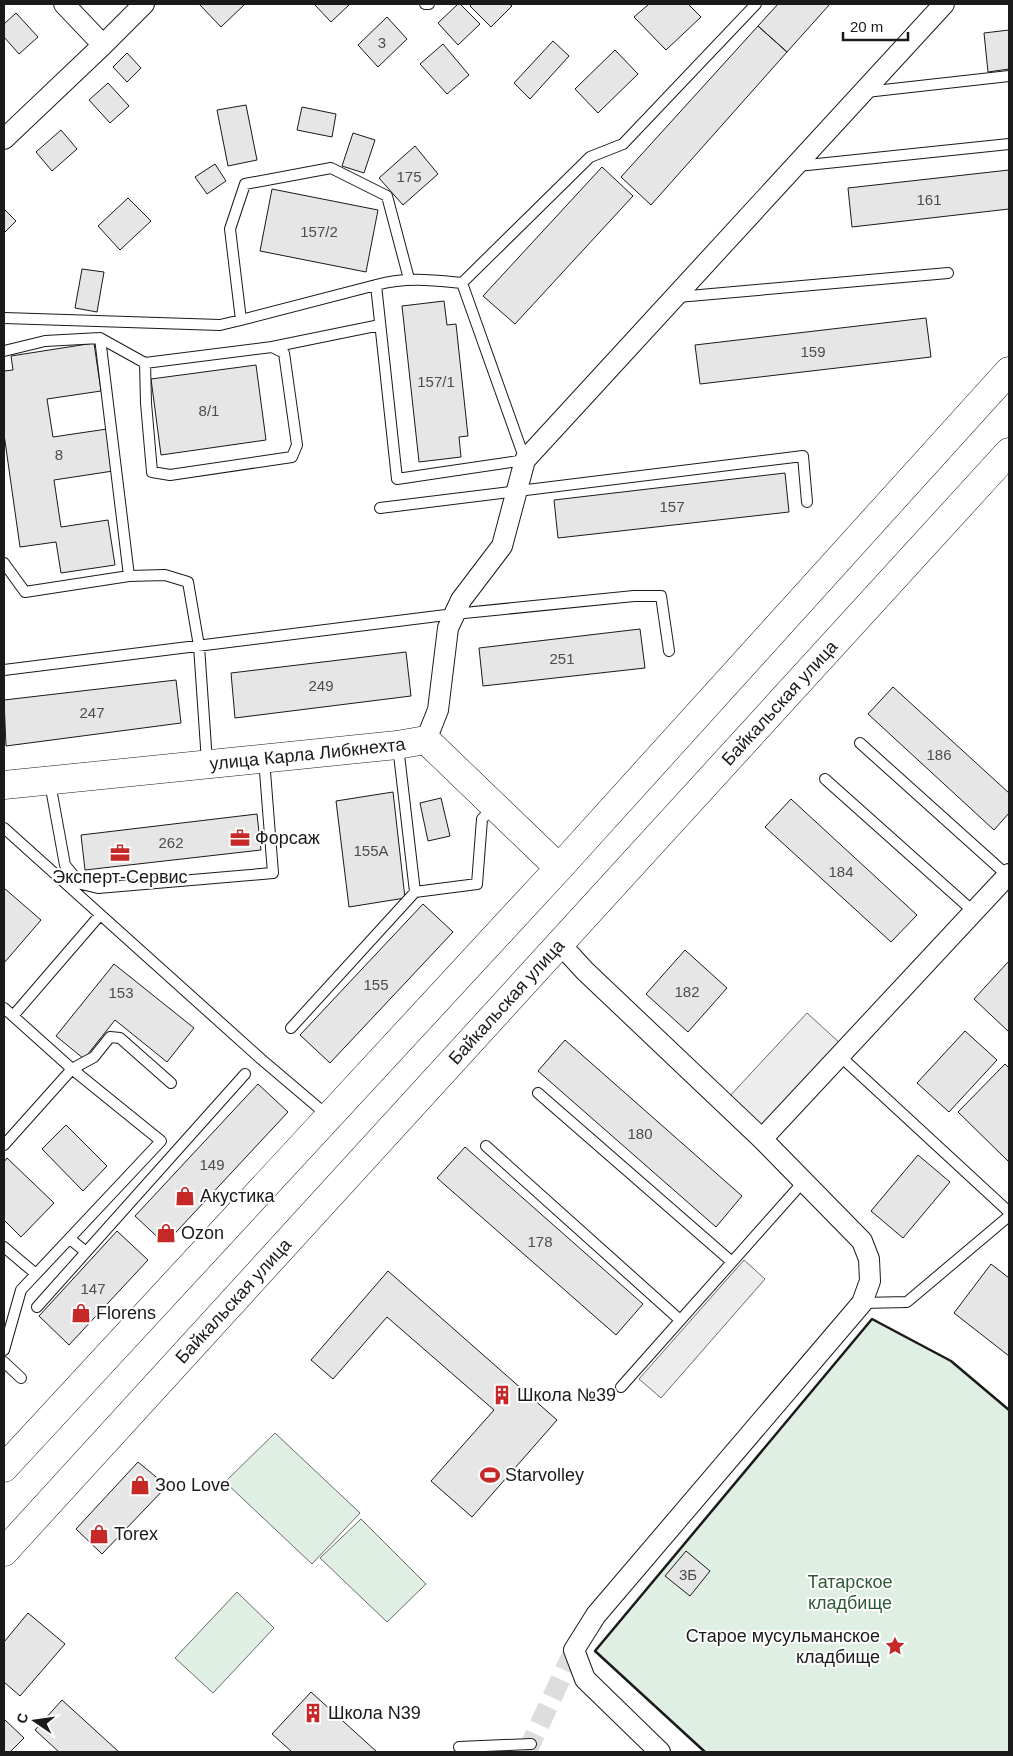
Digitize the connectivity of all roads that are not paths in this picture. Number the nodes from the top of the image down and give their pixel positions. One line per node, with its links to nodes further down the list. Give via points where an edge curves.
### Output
1 (64, 4): 7 (street)
2 (144, 4): 7 (street)
3 (425, 4): 4 (lane)
4 (429, 4)
5 (756, 4): 15 (lane, via 623,144 590,157)
6 (944, 4): 9 (street)
7 (103, 45): 10 (street)
8 (1009, 76): 9 (lane)
9 (863, 92): 12 (street)
10 (4, 139)
11 (1009, 144): 12 (lane)
12 (794, 167): 17 (street)
13 (948, 273): 17 (lane)
14 (409, 279): 15 (lane); 16 (lane); 19 (lane, via 387,196 331,168 245,184 230,228)
15 (462, 283): 27 (lane)
16 (376, 285): 19 (lane); 20 (lane)
17 (674, 298): 27 (street)
18 (4, 318): 19 (lane, via 220,325)
19 (241, 320)
20 (380, 325): 22 (lane); 27 (lane, via 398,479)
21 (100, 338): 23 (lane, via 45,341); 24 (lane); 32 (lane)
22 (272, 347): 24 (lane); 24 (lane, via 284,353 297,445 292,456 170,475 152,472)
23 (4, 352)
24 (145, 363)
25 (1009, 371): 47 (main road)
26 (1009, 452): 52 (main road, Байкальская улица)
27 (525, 460): 28 (street)
28 (516, 491): 29 (lane, via 802,456); 30 (lane); 33 (street, via 502,546)
29 (807, 502)
30 (380, 508)
31 (4, 563): 32 (lane, via 24,592)
32 (129, 576): 34 (lane, via 165,575 188,582)
33 (454, 614): 34 (lane); 35 (lane, via 661,596); 37 (street, via 448,628 438,710)
34 (199, 646): 36 (lane); 41 (lane)
35 (669, 650)
36 (4, 670)
37 (426, 740): 39 (main road, улица Карла Либкнехта); 45 (main road, улица Карла Либкнехта)
38 (860, 743): 48 (lane)
39 (398, 745): 40 (main road, улица Карла Либкнехта); 49 (lane)
40 (264, 758): 41 (main road, улица Карла Либкнехта); 43 (lane, via 273,873 98,888 81,884 65,865)
41 (207, 764): 43 (main road, улица Карла Либкнехта)
42 (825, 779): 50 (lane)
43 (50, 781): 44 (main road, улица Карла Либкнехта)
44 (4, 785)
45 (494, 806): 47 (main road, улица Карла Либкнехта); 49 (lane, via 482,819 477,884)
46 (4, 828): 51 (lane)
47 (559, 868): 61 (main road)
48 (1008, 875): 50 (street)
49 (415, 892): 55 (lane)
50 (974, 912): 56 (street)
51 (100, 915): 54 (lane); 61 (lane)
52 (560, 945): 62 (street); 81 (main road, Байкальская улица)
53 (4, 1008): 54 (lane)
54 (13, 1016): 57 (lane)
55 (291, 1028)
56 (840, 1056): 62 (street); 66 (lane)
57 (72, 1070): 59 (lane, via 94,1057 110,1037 120,1038); 63 (lane); 68 (lane, via 161,1141)
58 (245, 1074): 70 (lane)
59 (171, 1083)
60 (538, 1093): 71 (lane)
61 (328, 1116): 80 (main road)
62 (762, 1139): 65 (street)
63 (4, 1144)
64 (486, 1146): 75 (lane)
65 (804, 1181): 71 (lane); 73 (street, via 862,1241 870,1280)
66 (1009, 1212)
67 (1009, 1216): 73 (lane, via 907,1302)
68 (70, 1239): 70 (lane); 72 (lane)
69 (4, 1247): 72 (lane)
70 (86, 1252): 74 (lane)
71 (732, 1262): 75 (lane)
72 (36, 1274): 76 (lane, via 21,1290)
73 (862, 1303): 84 (street, via 596,1615 574,1650 585,1679)
74 (37, 1307)
75 (680, 1320): 79 (lane)
76 (4, 1350)
77 (4, 1362): 78 (lane)
78 (21, 1378)
79 (621, 1387)
80 (4, 1468)
81 (4, 1552)
82 (531, 1744): 83 (lane)
83 (458, 1747)
84 (660, 1752)

